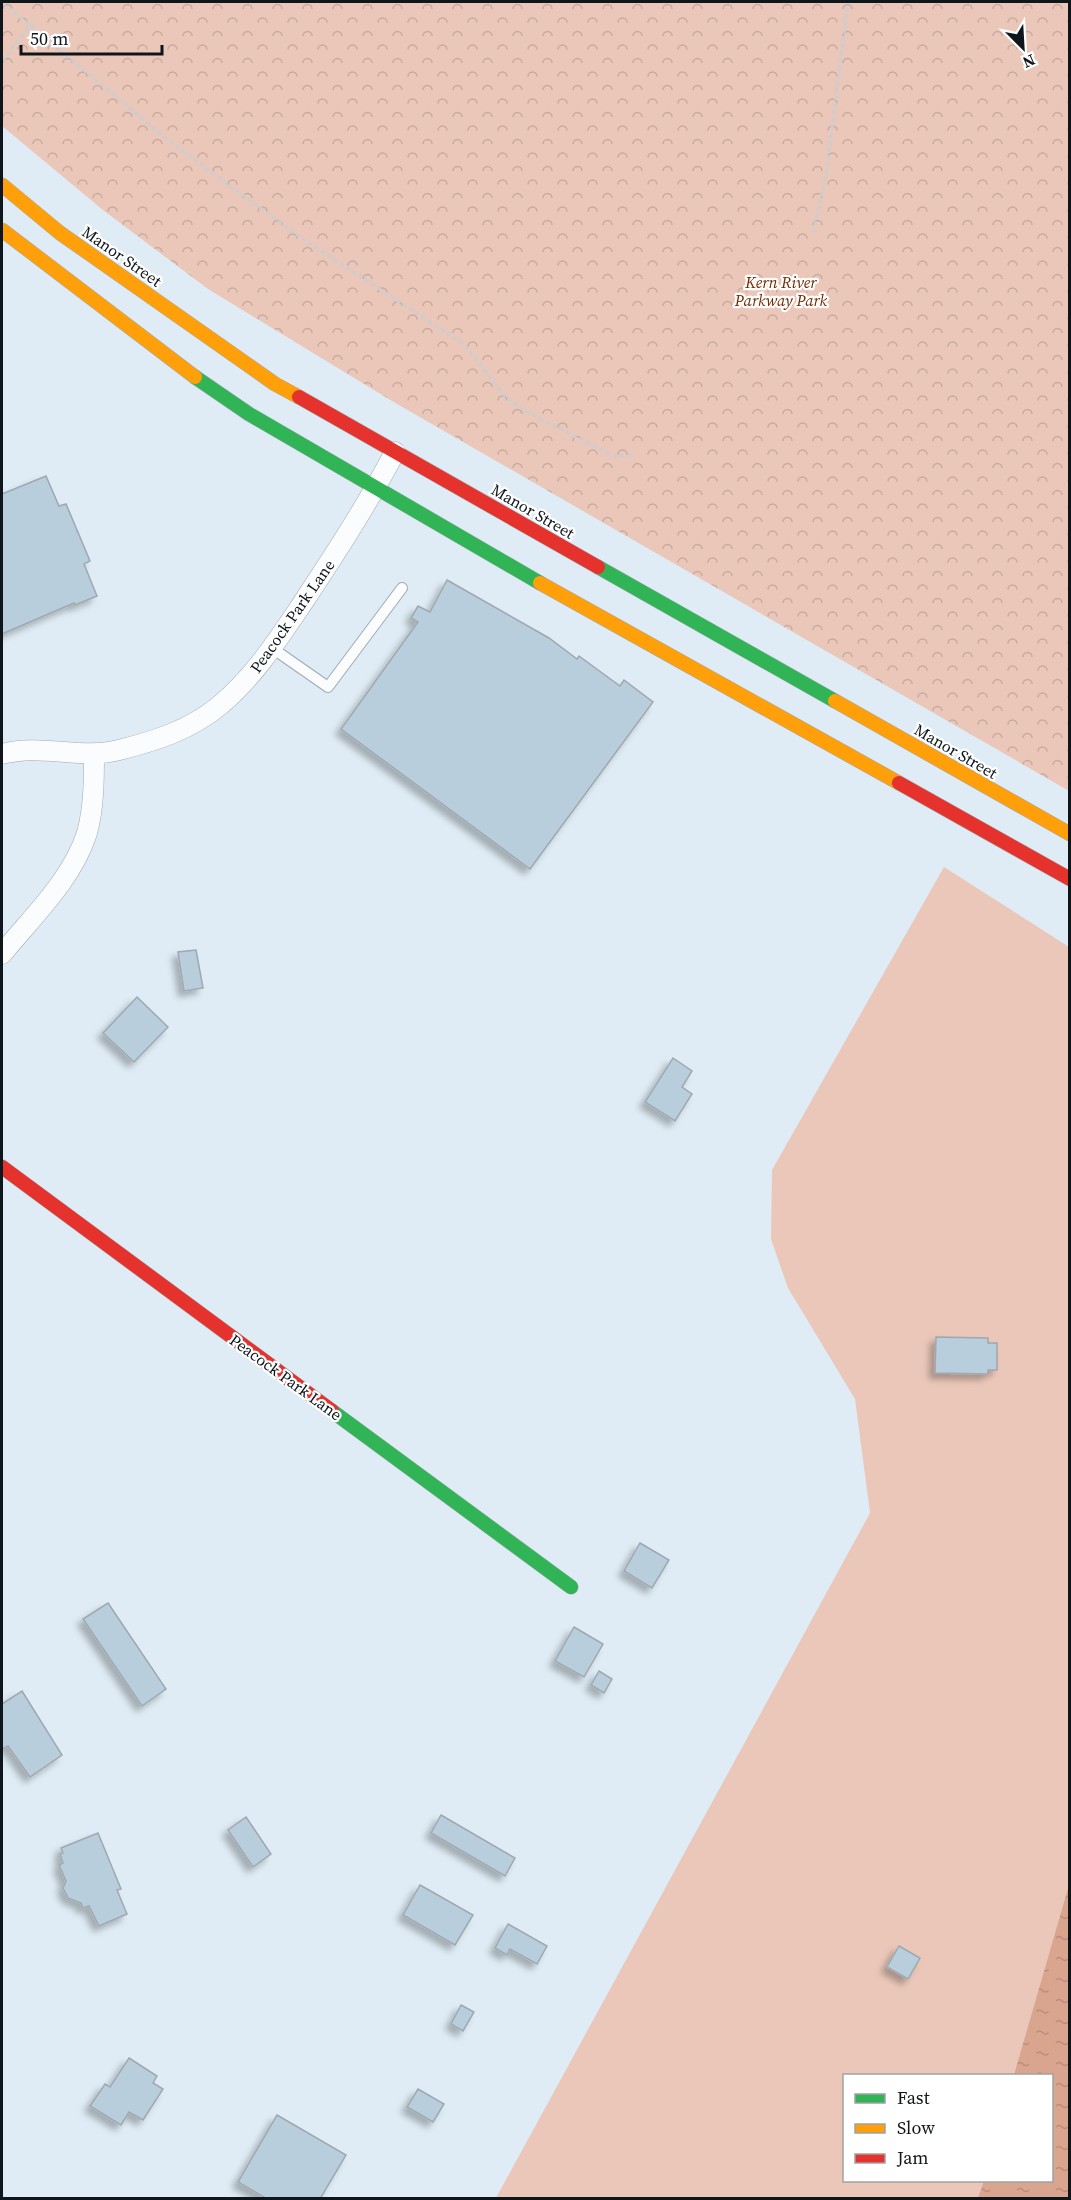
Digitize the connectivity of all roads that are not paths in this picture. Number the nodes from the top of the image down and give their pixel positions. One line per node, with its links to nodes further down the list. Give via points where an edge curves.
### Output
1 (2, 185): 3 (main road, Manor Street, via 60,232 275,384)
2 (2, 230): 4 (main road, via 166,357 249,414)
3 (395, 452): 4 (street, Peacock Park Lane); 9 (main road, Manor Street)
4 (376, 487): 6 (street, Peacock Park Lane, via 355,526); 10 (main road)
5 (402, 588): 6 (lane, via 328,687)
6 (272, 648): 8 (street, Peacock Park Lane, via 243,685 195,722 169,736)
7 (2, 754): 8 (street, Peacock Park Lane, via 35,749)
8 (94, 754): 11 (street, via 93,802 87,832 76,857 62,881)
9 (1070, 834)
10 (1070, 879)
11 (2, 954)
12 (2, 1167): 13 (main road, Peacock Park Lane)
13 (571, 1587)

